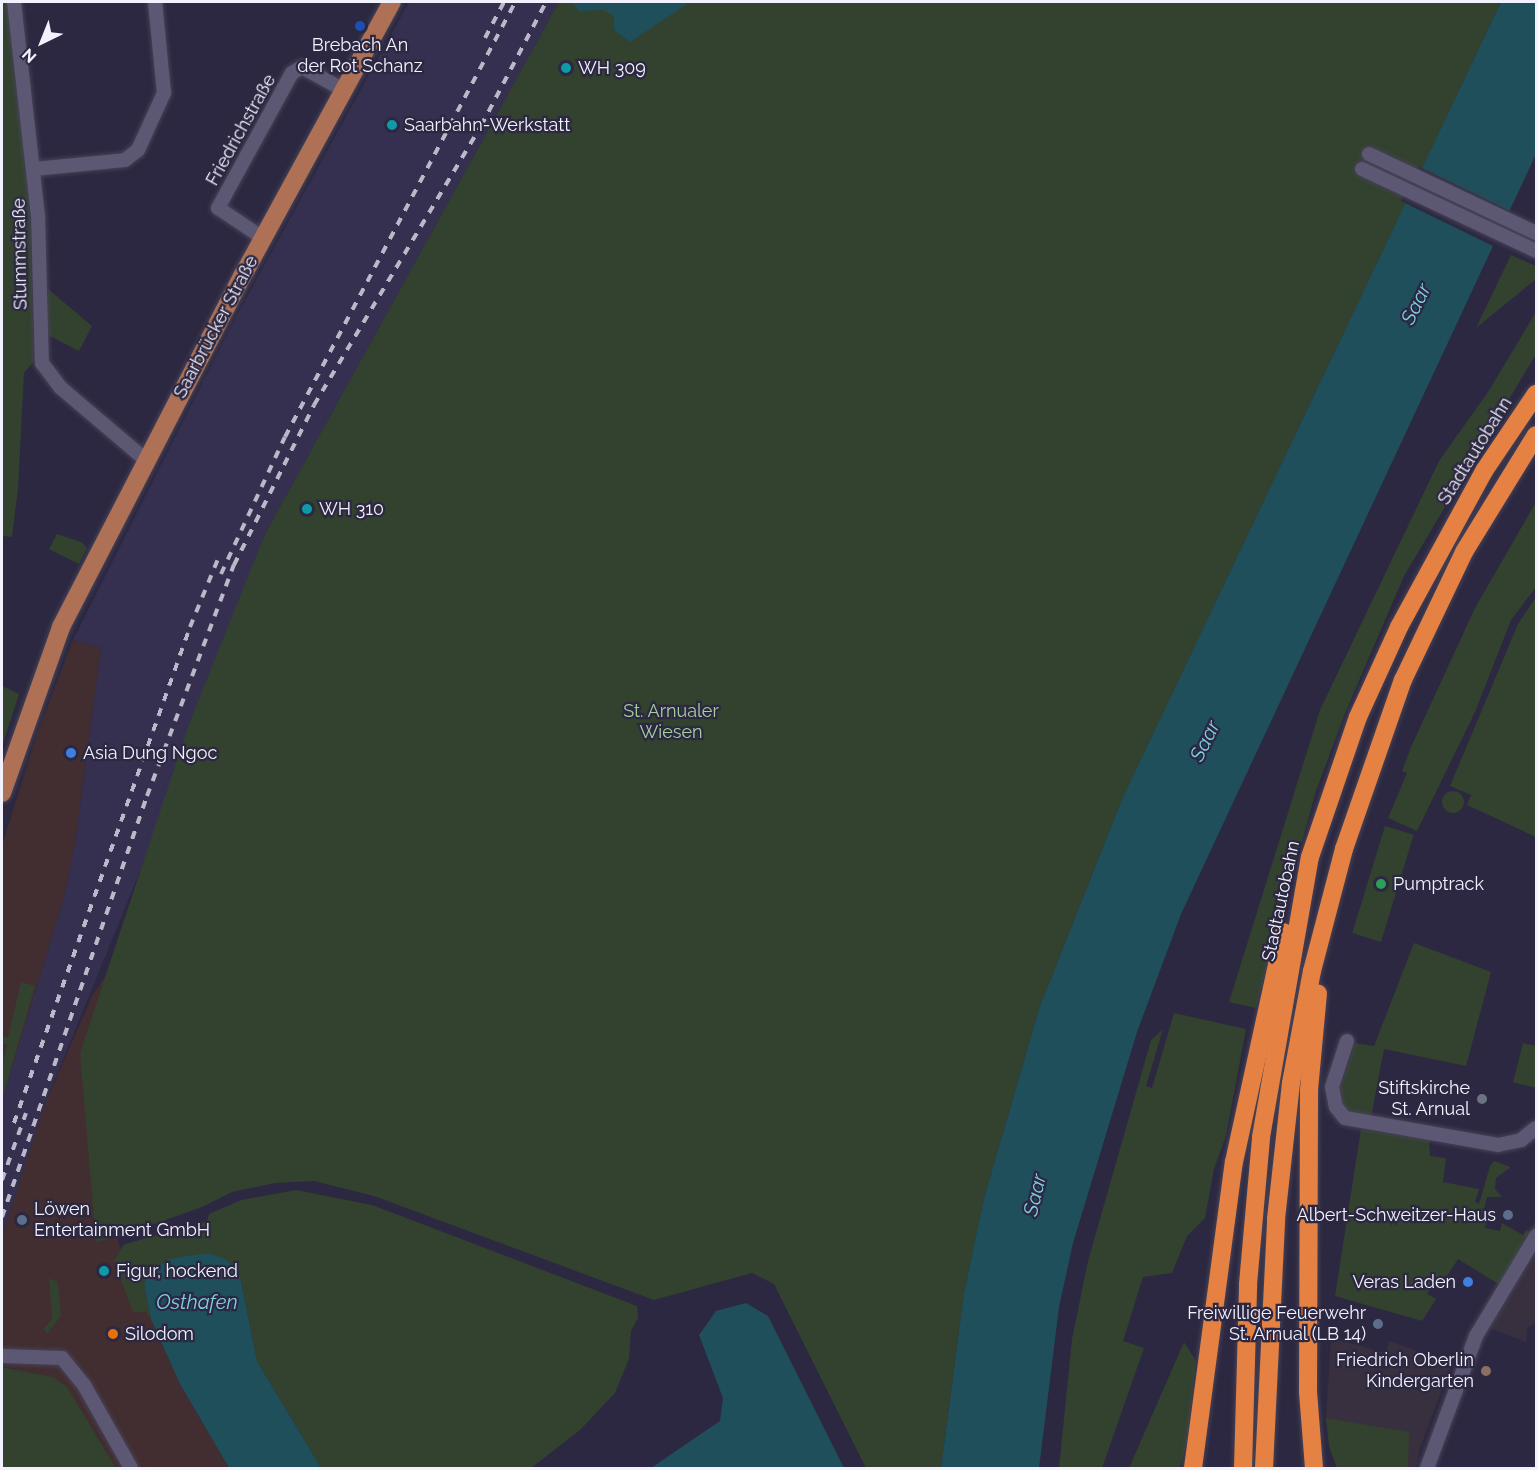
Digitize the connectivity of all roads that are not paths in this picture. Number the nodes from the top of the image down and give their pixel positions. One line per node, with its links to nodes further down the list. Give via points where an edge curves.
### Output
1 (14, 2): 6 (street, Stummstraße)
2 (155, 2): 6 (street, via 164,93 138,150 125,160)
3 (392, 2): 4 (main road, Saarbrücker Straße)
4 (344, 90): 9 (main road, Saarbrücker Straße); 9 (street, Friedrichstraße, via 302,68 292,73 218,208)
5 (1369, 154): 8 (street)
6 (34, 169): 15 (street, Stummstraße, via 42,363 61,388)
7 (1362, 169): 10 (street)
8 (1536, 233)
9 (263, 238): 15 (main road, Saarbrücker Straße)
10 (1536, 251)
11 (1536, 379): 13 (highway)
12 (1536, 394): 13 (highway, Stadtautobahn)
13 (1507, 435): 17 (highway, Stadtautobahn, via 1442,544 1381,665 1329,795)
14 (1536, 435): 18 (highway, via 1464,552 1407,670 1372,760)
15 (146, 460): 16 (main road, Saarbrücker Straße, via 48,657)
16 (2, 793)
17 (1301, 895): 24 (highway, via 1282,938 1234,1162); 25 (highway, Stadtautobahn, via 1258,1171 1248,1284)
18 (1326, 920): 26 (highway, via 1301,1023 1282,1160 1266,1372); 27 (highway, via 1309,1090 1308,1392)
19 (1347, 1041): 20 (street, via 1332,1087 1336,1107 1345,1119 1498,1145 1521,1140)
20 (1536, 1128)
21 (1536, 1236): 28 (street, via 1476,1336)
22 (2, 1356): 23 (street, via 62,1358 84,1385)
23 (131, 1468)
24 (1193, 1468)
25 (1243, 1468)
26 (1264, 1468)
27 (1314, 1468)
28 (1427, 1468)

